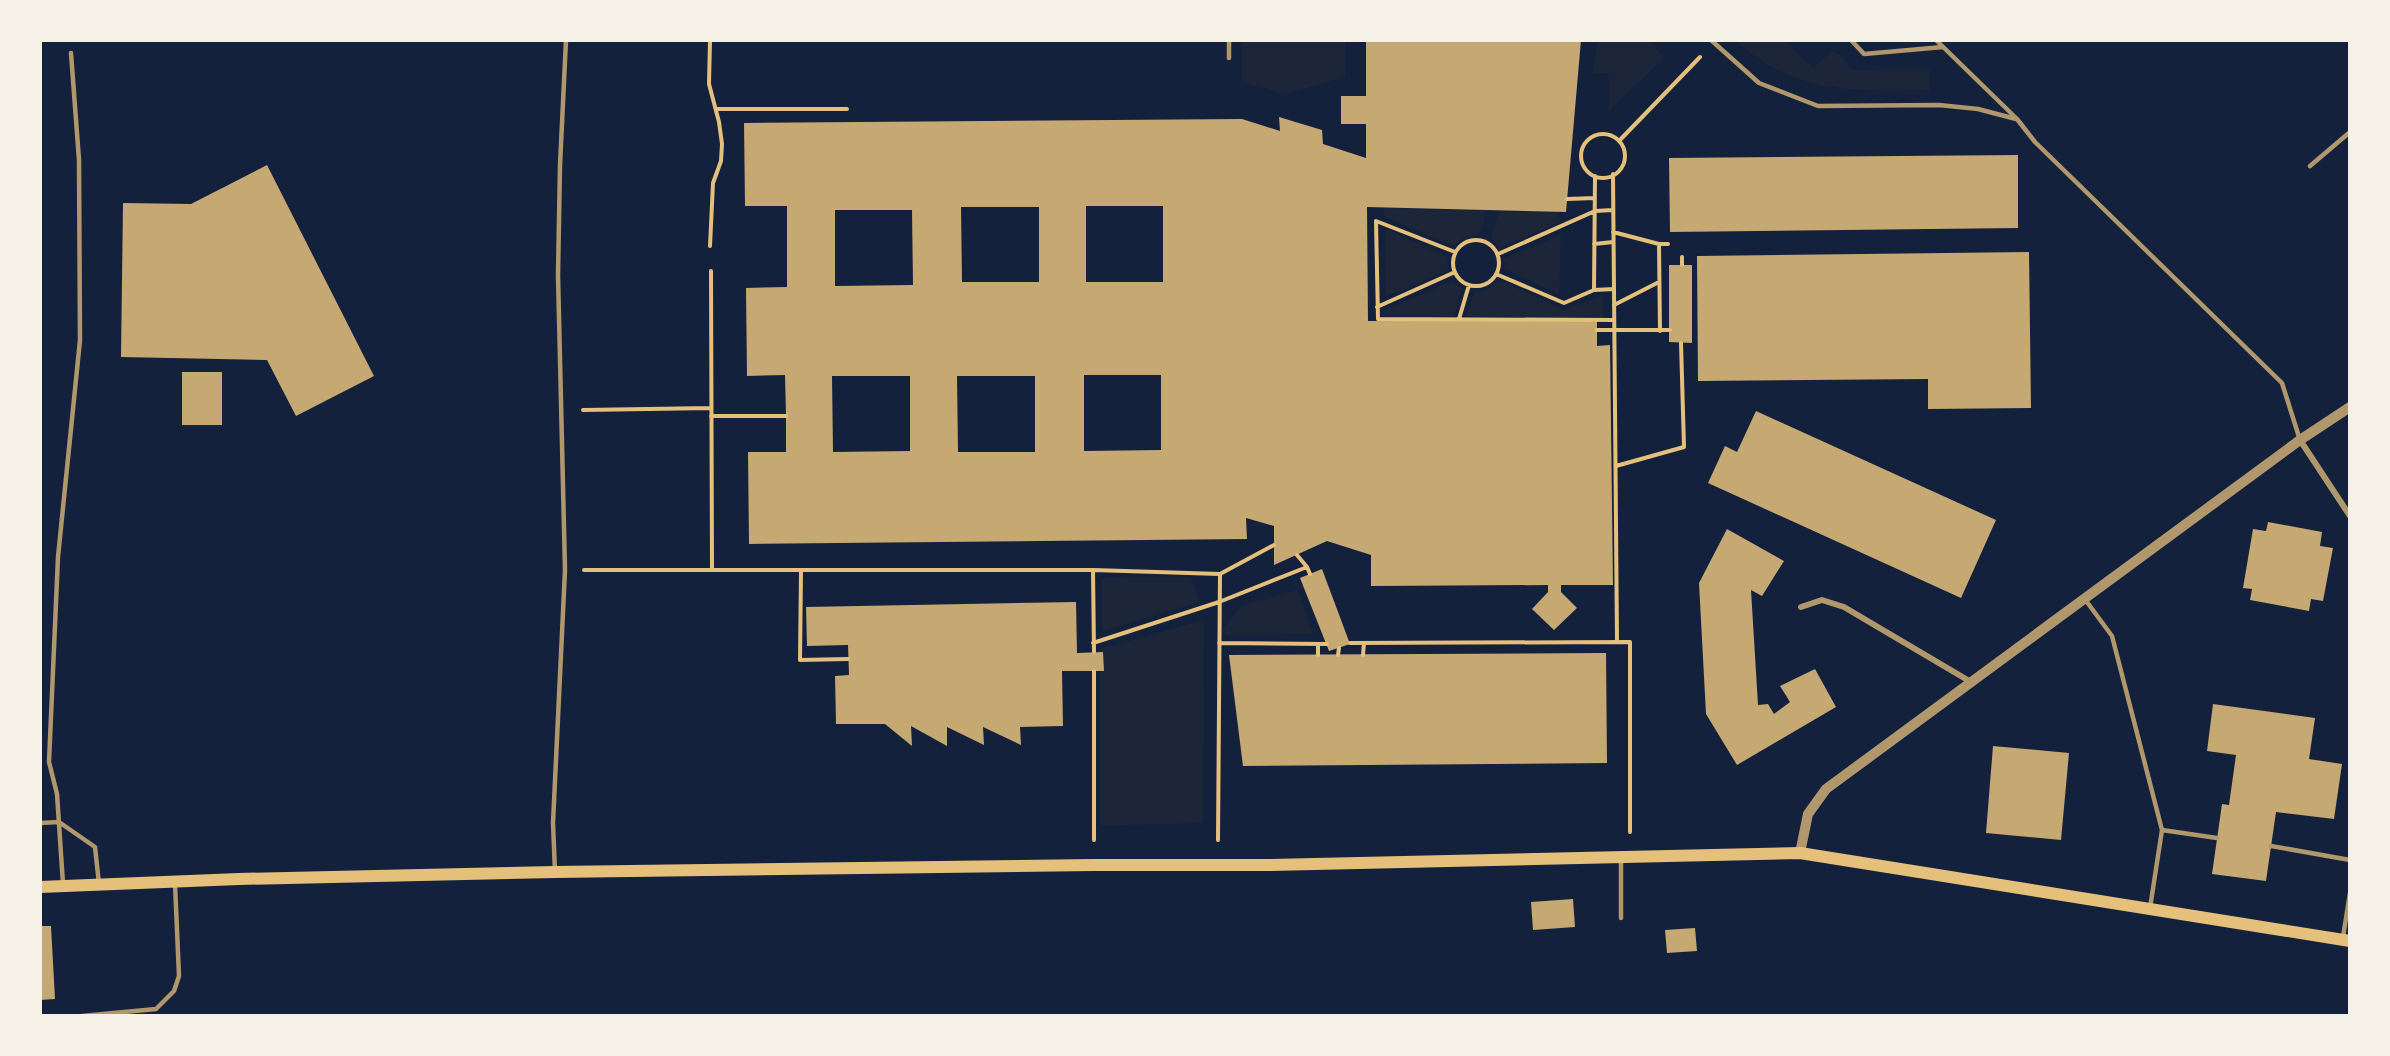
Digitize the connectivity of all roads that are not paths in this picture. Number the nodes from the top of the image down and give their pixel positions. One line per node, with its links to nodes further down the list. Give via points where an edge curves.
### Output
1 (566, 40): 26 (lane, via 558,275 566,570)
2 (1229, 40): 8 (lane)
3 (1851, 40): 6 (lane, via 1864,54)
4 (1936, 40): 6 (lane)
5 (1712, 42): 9 (lane, via 1759,83 1818,106 1939,105 1978,109)
6 (1943, 47): 9 (lane)
7 (71, 53): 18 (lane, via 79,160 80,340 58,557 49,762)
8 (1229, 58)
9 (2017, 120): 13 (lane, via 2034,142 2282,383)
10 (2349, 132): 11 (lane)
11 (2310, 166)
12 (2349, 407): 13 (street)
13 (2300, 440): 14 (street); 15 (street)
14 (2349, 516)
15 (2084, 598): 17 (street); 20 (lane, via 2112,636)
16 (1801, 607): 17 (street, via 1822,600 1844,608)
17 (1972, 682): 23 (street, via 1826,789 1808,814)
18 (59, 822): 19 (lane); 28 (lane, via 95,847); 29 (lane)
19 (40, 824)
20 (2162, 830): 21 (lane); 32 (lane)
21 (2217, 838)
22 (2271, 846): 25 (lane)
23 (1800, 854): 24 (main road); 32 (main road)
24 (1626, 857): 26 (main road); 33 (lane)
25 (2349, 860)
26 (555, 872): 27 (main road)
27 (174, 882): 28 (main road); 35 (lane, via 179,976 174,991 156,1009)
28 (99, 885): 29 (main road)
29 (63, 886): 30 (main road)
30 (40, 887)
31 (2349, 892): 34 (lane)
32 (2150, 908): 34 (main road)
33 (1621, 918)
34 (2346, 941)
35 (82, 1016)

